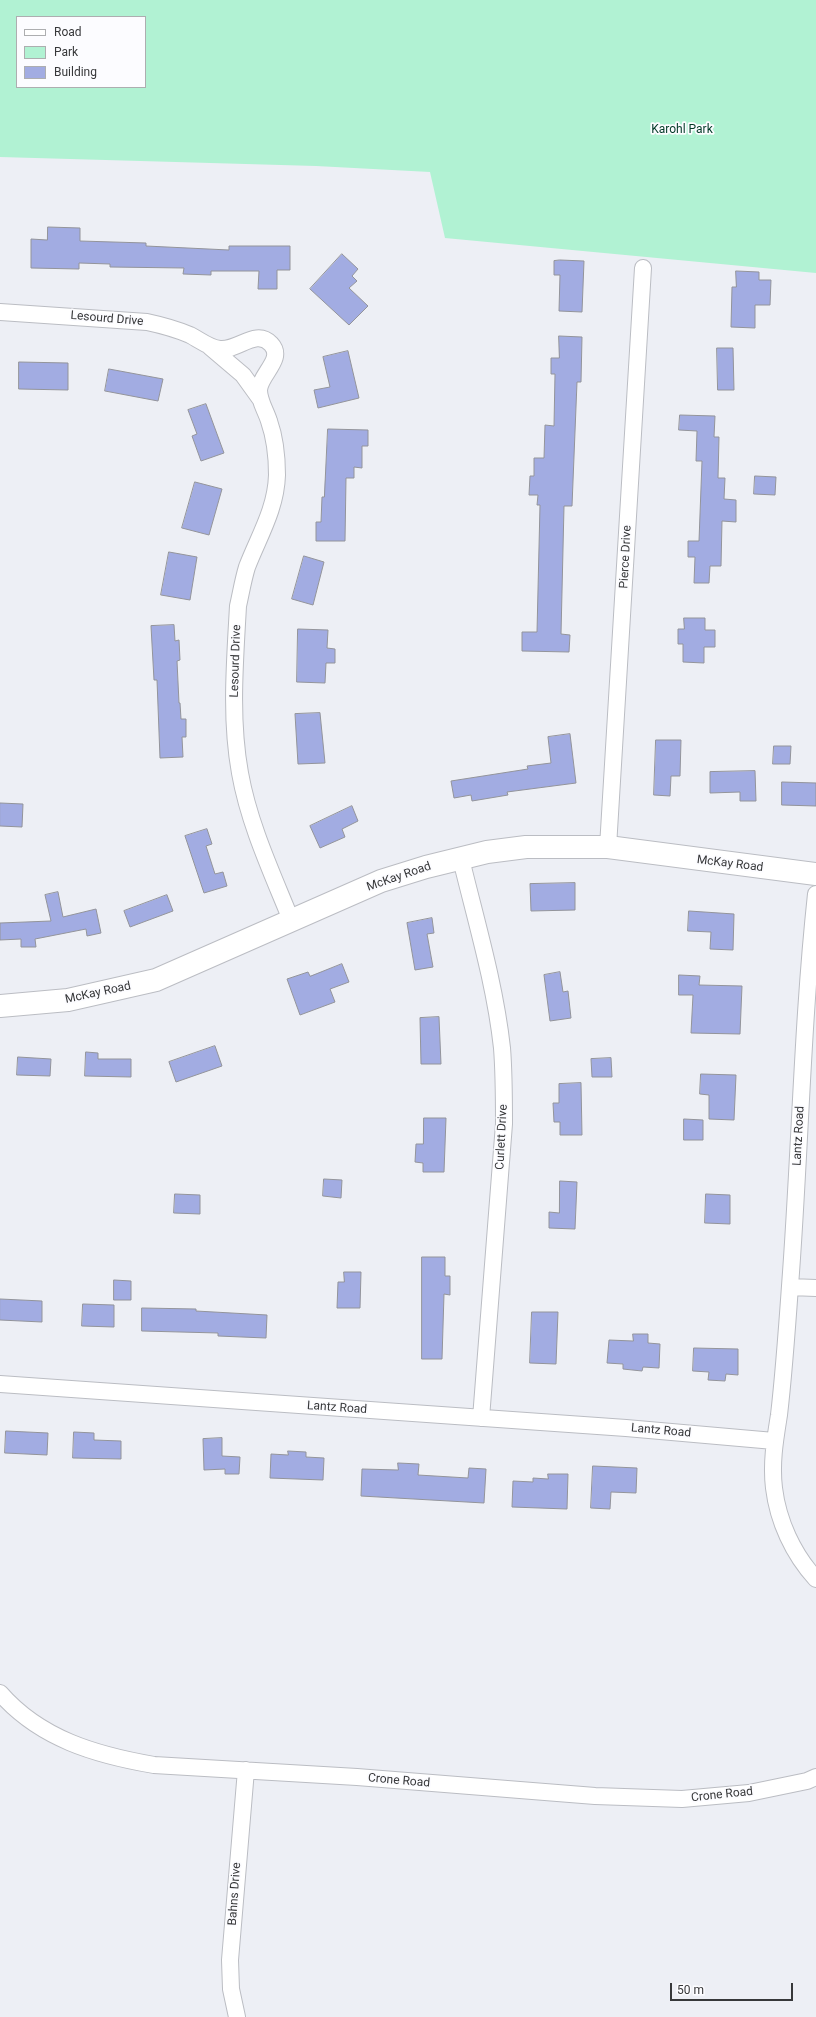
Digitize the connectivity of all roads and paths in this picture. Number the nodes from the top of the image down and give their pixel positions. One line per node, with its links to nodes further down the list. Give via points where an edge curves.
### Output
1 (643, 268): 5 (street, Pierce Drive)
2 (0, 312): 3 (street, Lesourd Drive, via 147,322 190,335)
3 (209, 346): 4 (street, Lesourd Drive, via 243,375); 4 (street, Lesourd Drive, via 230,349 256,338 264,339 271,344 275,358 261,381)
4 (260, 400): 9 (street, Lesourd Drive, via 274,440 277,476 270,513 247,567 238,606 235,671 236,742 245,799)
5 (608, 847): 6 (street, McKay Road, via 526,847 487,852); 7 (street, McKay Road)
6 (461, 859): 9 (street, McKay Road, via 380,881); 14 (street, Curlett Drive, via 494,1002 504,1078 503,1132)
7 (816, 874)
8 (816, 894): 11 (street, Lantz Road, via 810,950)
9 (291, 920): 10 (street, McKay Road, via 156,980 68,1000)
10 (0, 1006)
11 (790, 1287): 12 (street); 15 (street, Lantz Road, via 779,1416)
12 (816, 1288)
13 (0, 1384): 14 (street, Lantz Road)
14 (481, 1418): 15 (street, Lantz Road)
15 (774, 1441): 16 (street, via 772,1472 781,1520 792,1546)
16 (816, 1579)
17 (0, 1693): 18 (street, Crone Road, via 15,1708 49,1733 88,1750 154,1765)
18 (246, 1770): 19 (street, Crone Road, via 595,1796 682,1799 749,1793); 20 (street, Bahns Drive, via 230,1960 231,1989)
19 (816, 1777)
20 (237, 2017)

